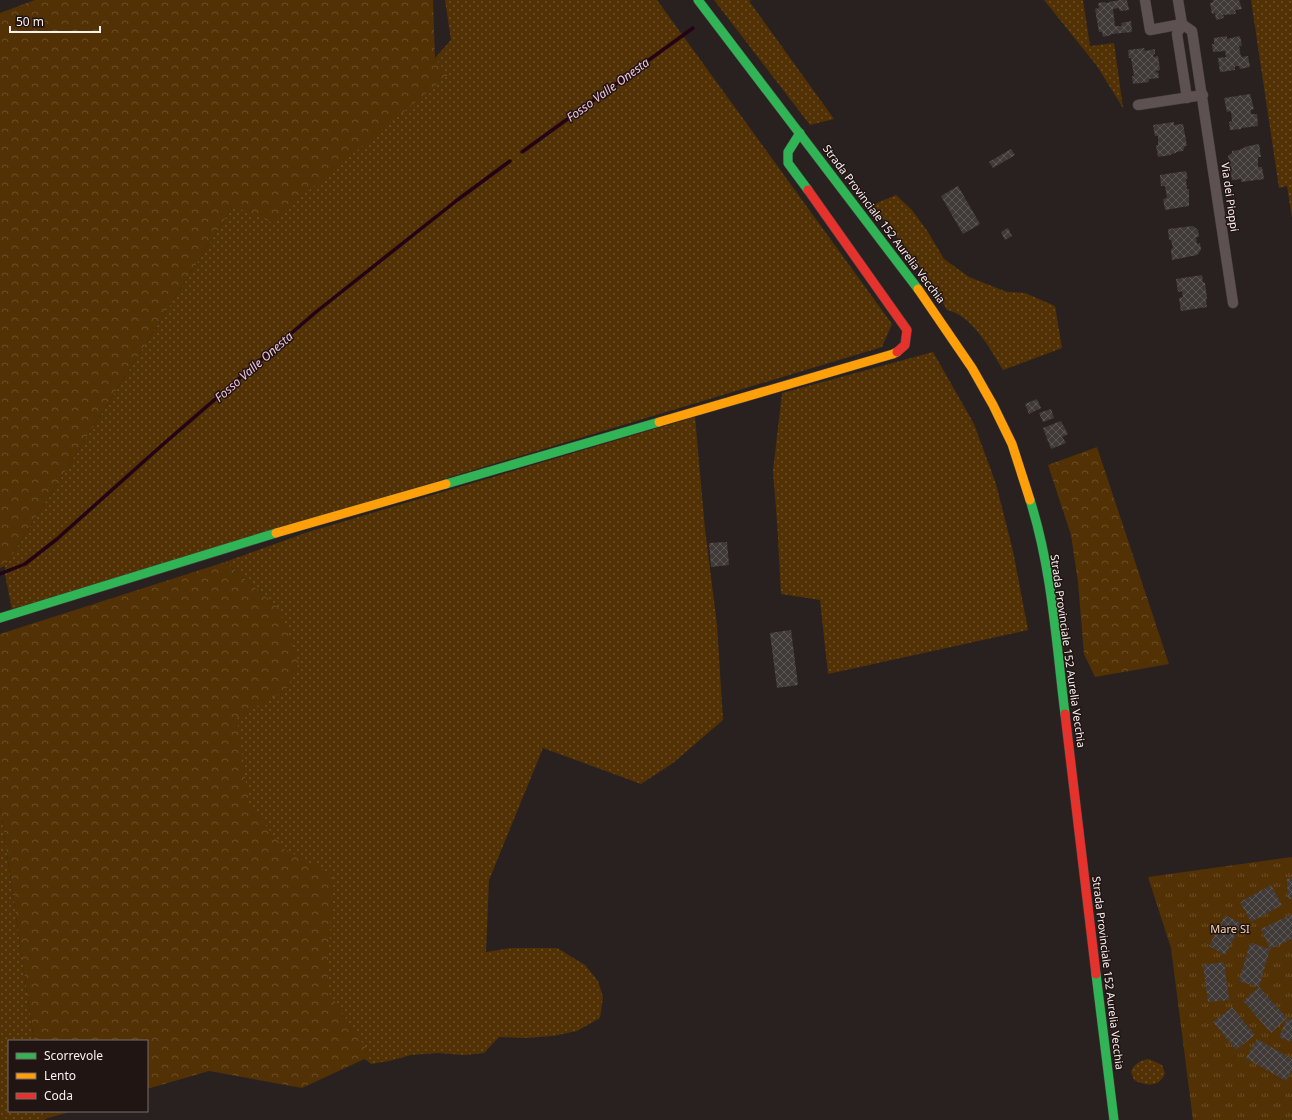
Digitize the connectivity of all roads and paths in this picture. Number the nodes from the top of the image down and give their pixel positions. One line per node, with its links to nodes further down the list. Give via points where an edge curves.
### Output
1 (698, 0): 8 (main road, Strada Provinciale 152 Aurelia Vecchia)
2 (1145, 0): 4 (street, via 1150,30)
3 (1178, 0): 4 (street, Via dei Pioppi)
4 (1182, 24): 5 (street, Via dei Pioppi, via 1192,31); 6 (street, Via dei Pioppi, via 1176,34)
5 (1203, 95): 6 (street); 9 (street, Via dei Pioppi)
6 (1187, 98): 7 (street)
7 (1138, 105)
8 (800, 133): 10 (main road, via 788,152 788,163 907,330 907,342 901,350 306,524); 11 (main road, Strada Provinciale 152 Aurelia Vecchia, via 912,278 972,368 1012,444 1037,522 1051,596)
9 (1234, 303)
10 (0, 618)
11 (1114, 1120)

